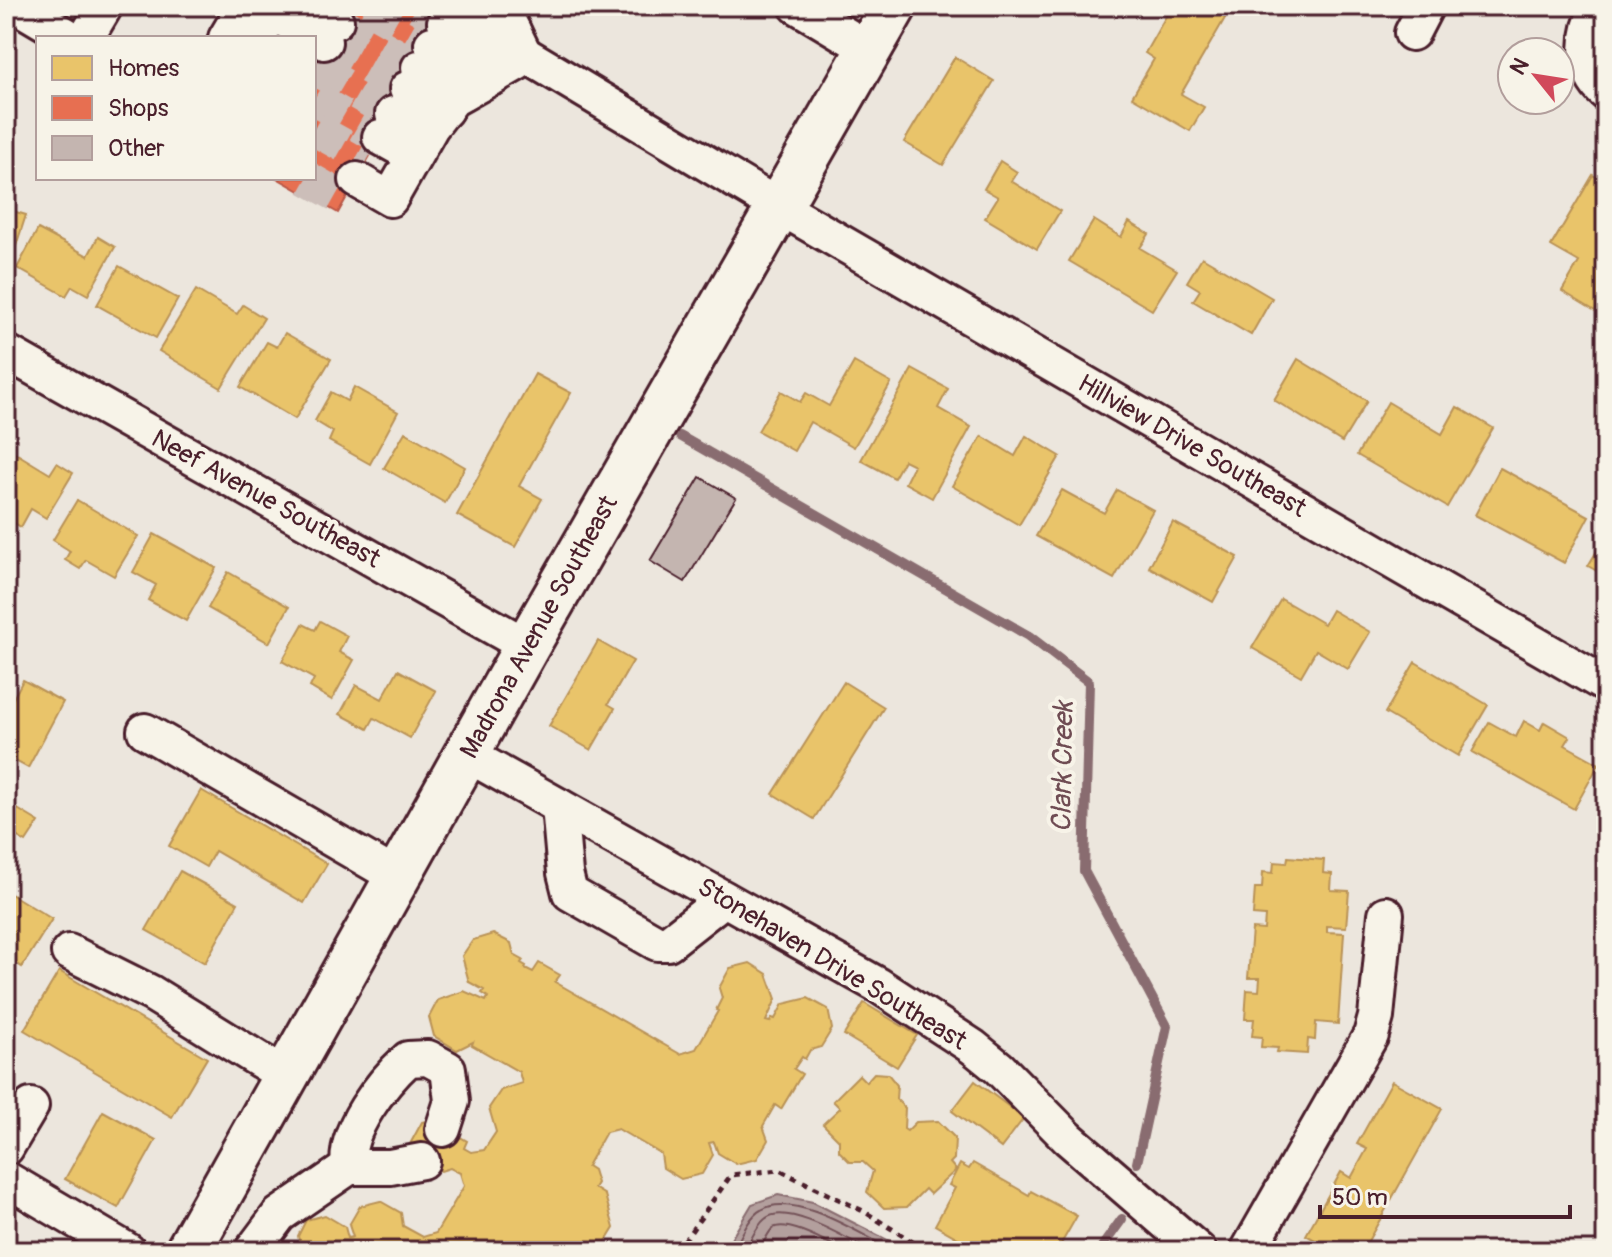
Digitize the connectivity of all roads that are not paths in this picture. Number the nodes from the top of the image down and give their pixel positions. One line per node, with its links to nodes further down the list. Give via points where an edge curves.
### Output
1 (17, 6): 9 (street)
2 (105, 6): 10 (street)
3 (797, 6): 11 (street)
4 (894, 6): 11 (main road, Madrona Avenue Southeast)
5 (1599, 6): 13 (street, via 1586,42 1596,85)
6 (246, 22): 7 (street)
7 (323, 23)
8 (513, 30): 12 (street, via 517,63); 14 (street, Hillview Drive Southeast, via 496,52); 16 (street, Hillview Drive Southeast)
9 (68, 36)
10 (87, 36)
11 (869, 49): 16 (main road, Madrona Avenue Southeast)
12 (494, 77): 14 (street); 15 (street)
13 (1606, 93)
14 (402, 102): 15 (street); 15 (street); 15 (street)
15 (424, 145)
16 (778, 206): 18 (main road, Madrona Avenue Southeast); 19 (street, Hillview Drive Southeast)
17 (6, 352): 18 (street, Neef Avenue Southeast)
18 (527, 646): 21 (main road, Madrona Avenue Southeast)
19 (1606, 685)
20 (145, 731): 23 (street)
21 (468, 755): 22 (street, Stonehaven Drive Southeast); 23 (main road, Madrona Avenue Southeast)
22 (559, 806): 24 (street, Stonehaven Drive Southeast); 24 (street, via 570,893 657,943 668,943)
23 (399, 878): 27 (main road, Madrona Avenue Southeast)
24 (724, 899): 37 (street, Stonehaven Drive Southeast, via 878,985 973,1047)
25 (1386, 914): 38 (street, via 1371,1035)
26 (69, 952): 27 (street, via 151,993)
27 (287, 1077): 35 (main road, Madrona Avenue Southeast)
28 (31, 1106): 30 (street)
29 (443, 1129): 32 (street, via 452,1101 448,1069 428,1058 408,1059 375,1096 347,1155)
30 (6, 1148)
31 (422, 1161): 32 (street)
32 (349, 1167): 36 (street, via 279,1215)
33 (6, 1179): 34 (street)
34 (128, 1251)
35 (188, 1251)
36 (252, 1251)
37 (1199, 1251)
38 (1248, 1251)

